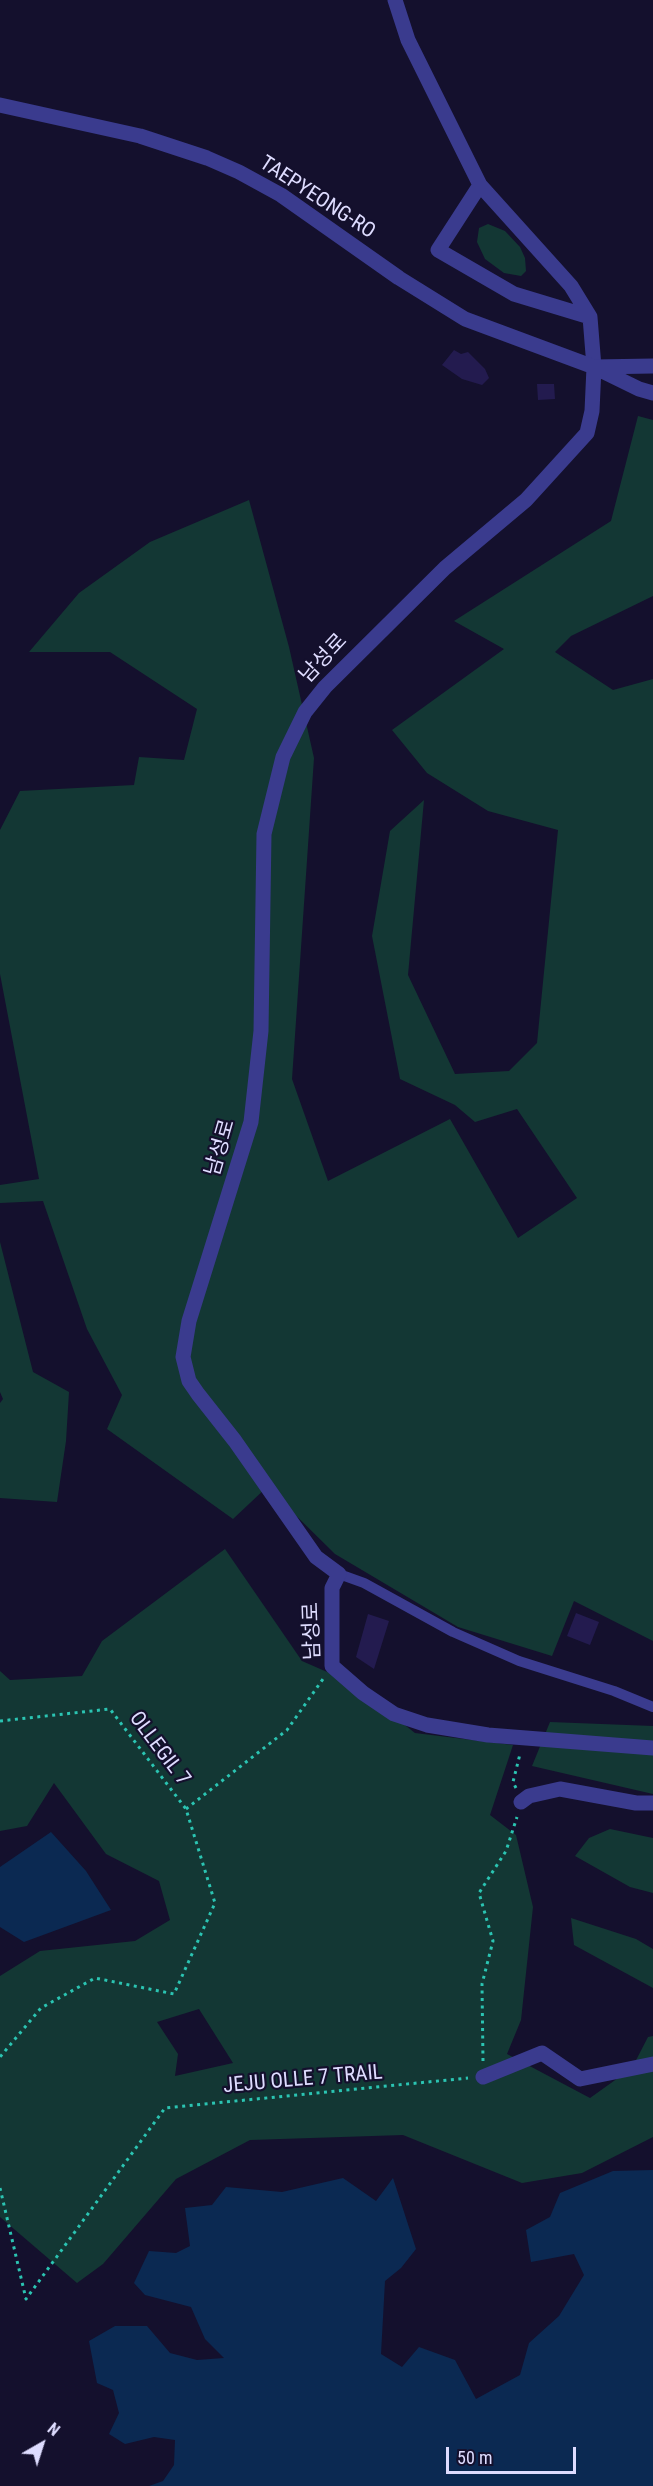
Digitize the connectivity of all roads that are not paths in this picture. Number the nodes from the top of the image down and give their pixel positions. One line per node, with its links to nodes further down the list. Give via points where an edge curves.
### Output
1 (395, 0): 3 (street, via 408,40)
2 (0, 105): 6 (street, TAEPYEONG-RO, via 140,136 239,172 281,195 465,319)
3 (480, 185): 4 (street, via 571,286); 4 (street, via 438,250 514,294)
4 (590, 317): 6 (street, 남성로)
5 (653, 366): 6 (street, TAEPYEONG-RO)
6 (594, 367): 7 (street, TAEPYEONG-RO); 8 (street, 남성로, via 587,433 526,500 445,568 324,687 294,733 267,815 261,1031 251,1122 189,1322 183,1357 189,1381 198,1394 236,1441 316,1557)
7 (653, 393)
8 (339, 1574): 9 (lane, via 519,1661); 10 (street, 남성로, via 332,1588 332,1666 394,1714 427,1725)
9 (653, 1707)
10 (653, 1748)
11 (521, 1802): 12 (street, via 529,1796 560,1789)
12 (653, 1803)
13 (653, 2064): 14 (street, via 580,2079 542,2053)
14 (483, 2077)

